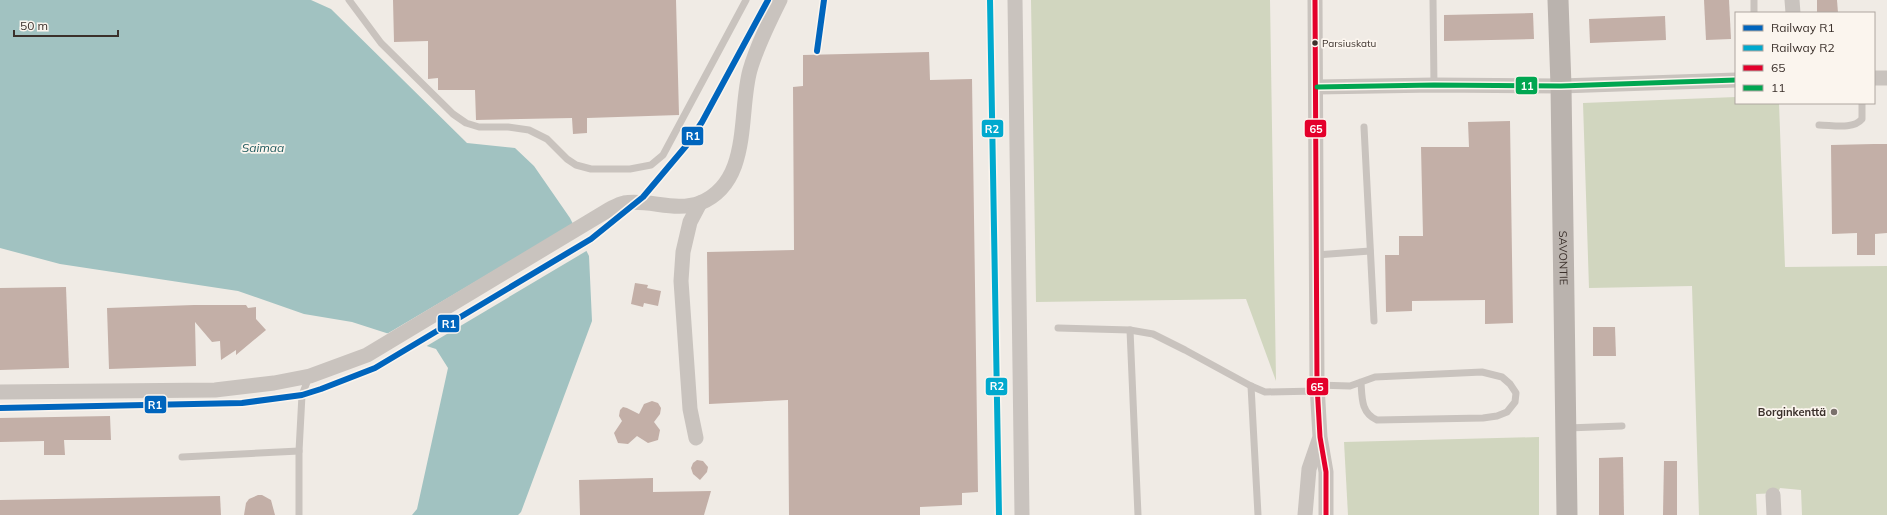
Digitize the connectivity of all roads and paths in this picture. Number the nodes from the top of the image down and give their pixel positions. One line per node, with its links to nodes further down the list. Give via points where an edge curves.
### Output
1 (349, 0): 2 (lane, via 381,43 453,114 466,123 479,127 529,130 547,139 572,162 591,169 651,165 663,156)
2 (746, 0)
3 (780, 0): 21 (street, via 750,69 738,158 728,181 715,194)
4 (1015, 0): 40 (street)
5 (1315, 0): 17 (street)
6 (1433, 0): 15 (lane)
7 (1558, 0): 16 (street, SAVONTIE)
8 (1754, 0): 10 (lane)
9 (1792, 0): 11 (street)
10 (1754, 12)
11 (1793, 12)
12 (1875, 78): 13 (street)
13 (1887, 78)
14 (1735, 80): 16 (street)
15 (1434, 85): 16 (street); 17 (street)
16 (1561, 86): 33 (street, SAVONTIE)
17 (1317, 87): 23 (street)
18 (1862, 104): 19 (lane, via 1862,119 1858,124)
19 (1819, 125)
20 (1364, 127): 22 (lane)
21 (700, 203): 27 (street, via 683,207 624,203 610,209 367,355); 35 (street, via 690,222 683,252 681,281 690,409)
22 (1370, 251): 23 (lane); 24 (lane)
23 (1316, 255): 30 (street)
24 (1374, 321)
25 (1058, 328): 26 (lane)
26 (1130, 330): 29 (lane, via 1153,334); 41 (lane)
27 (310, 376): 31 (street, via 215,390); 36 (lane, via 302,394)
28 (1361, 382): 28 (lane, via 1365,410 1377,420 1497,416 1507,412 1515,402 1516,393 1502,376 1482,372 1375,377); 30 (lane, via 1350,386)
29 (1251, 386): 30 (lane, via 1265,392); 42 (lane)
30 (1317, 388): 34 (street)
31 (0, 392)
32 (1622, 426): 33 (lane)
33 (1566, 428): 45 (street, SAVONTIE)
34 (1320, 437): 43 (street, via 1309,470); 44 (street, via 1326,472)
35 (696, 438)
36 (299, 451): 37 (lane); 39 (lane)
37 (182, 457)
38 (1773, 496): 46 (street)
39 (300, 515)
40 (1022, 515)
41 (1138, 515)
42 (1258, 515)
43 (1305, 515)
44 (1326, 515)
45 (1567, 515)
46 (1774, 515)

